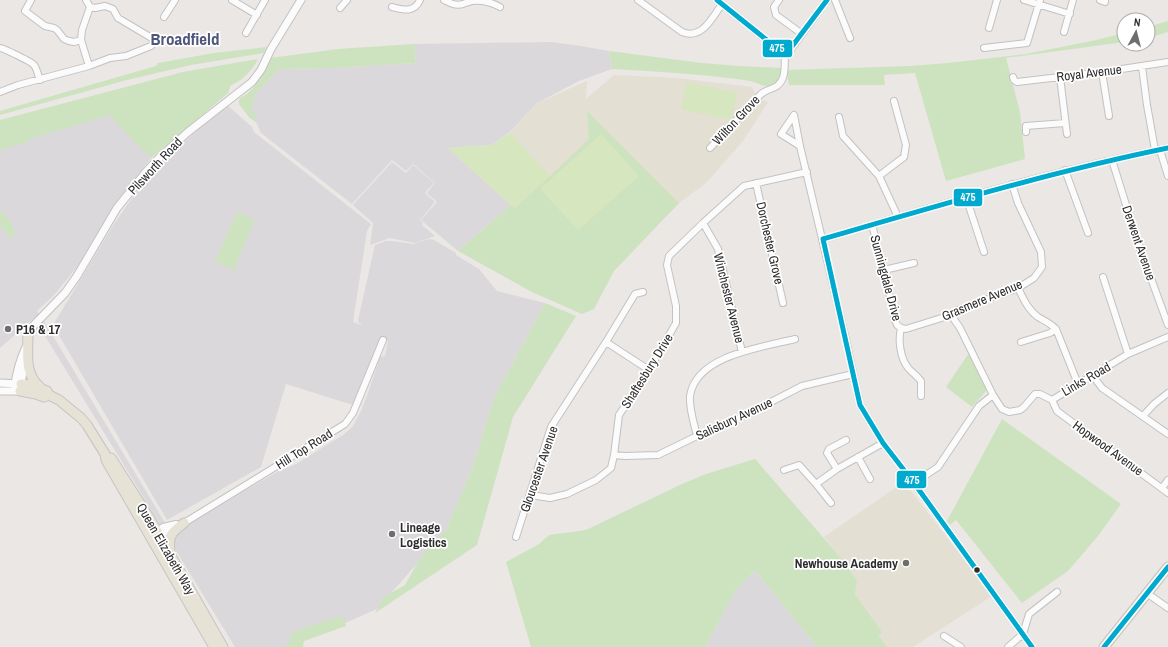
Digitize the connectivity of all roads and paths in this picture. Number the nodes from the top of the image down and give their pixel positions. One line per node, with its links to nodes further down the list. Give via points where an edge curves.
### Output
1 (31, 0): 33 (street, via 25,11 45,26 57,30 64,39 74,42)
2 (86, 0): 21 (street)
3 (175, 0): 27 (street)
4 (232, 0): 26 (street)
5 (265, 0): 26 (street)
6 (301, 0): 79 (street, Pilsworth Road, via 252,82 188,132 146,172 117,208 78,276)
7 (347, 0): 24 (street)
8 (420, 0): 22 (street, via 410,9)
9 (444, 0): 23 (street, via 456,5 480,1)
10 (638, 0): 19 (street, via 682,32 689,34 702,31)
11 (779, 0): 31 (street, via 774,7 776,15)
12 (827, 0): 31 (street)
13 (835, 0): 32 (street)
14 (998, 0): 28 (street)
15 (1024, 0): 20 (street)
16 (1073, 0): 25 (street)
17 (1100, 0): 18 (street)
18 (1106, 0)
19 (720, 2): 36 (street)
20 (1039, 2): 25 (street); 35 (street, via 1027,43)
21 (90, 7): 33 (street); 38 (street, via 105,6 113,9 118,18 156,40 151,46 126,56 110,58)
22 (392, 7)
23 (500, 7)
24 (340, 8)
25 (1070, 14): 29 (street)
26 (257, 15): 30 (street)
27 (164, 17)
28 (989, 28)
29 (1064, 32)
30 (246, 33)
31 (802, 34): 36 (street)
32 (850, 38)
33 (81, 40): 38 (street)
34 (0, 48): 43 (street, via 31,62)
35 (984, 48)
36 (786, 53): 52 (street, Wilton Grove, via 784,76 777,86 760,95)
37 (1168, 62): 39 (street, Royal Avenue)
38 (89, 66): 43 (street)
39 (1142, 67): 40 (street, Royal Avenue); 54 (street)
40 (1102, 72): 42 (street, Royal Avenue); 46 (street)
41 (1013, 76): 42 (street, Royal Avenue, via 1017,82)
42 (1060, 77): 48 (street)
43 (40, 80): 44 (street)
44 (0, 92)
45 (894, 100): 58 (street, via 906,145 904,157)
46 (1109, 116)
47 (839, 117): 58 (street, via 843,136)
48 (1065, 123): 49 (street, via 1026,126); 50 (street)
49 (1026, 132)
50 (1067, 134)
51 (800, 146): 51 (street, via 799,138 794,115 781,134); 57 (street)
52 (710, 148)
53 (1168, 148): 54 (street)
54 (1157, 150): 55 (street); 59 (street)
55 (1112, 160): 56 (street); 76 (street, Derwent Avenue, via 1137,240)
56 (1065, 170): 61 (street); 66 (street)
57 (806, 172): 60 (street, Shaftesbury Drive); 67 (street)
58 (879, 176): 63 (street)
59 (1168, 176)
60 (756, 183): 64 (street, Shaftesbury Drive, via 744,186); 74 (street, Dorchester Grove)
61 (1012, 184): 62 (street); 72 (street, Grasmere Avenue, via 1041,252 1042,267 1034,278)
62 (966, 197): 63 (street); 68 (street)
63 (898, 217): 65 (street)
64 (703, 223): 85 (street, Winchester Avenue, via 718,249); 87 (street, Shaftesbury Drive, via 669,256 667,265 676,306 676,323)
65 (872, 225): 67 (street); 70 (street, Sunningdale Drive)
66 (1088, 233)
67 (823, 239): 88 (street)
68 (984, 252)
69 (914, 264): 70 (street)
70 (884, 270): 77 (street, Sunningdale Drive, via 895,320)
71 (1103, 277): 86 (street)
72 (1018, 288): 75 (street, Grasmere Avenue, via 958,310); 78 (street, via 1032,312)
73 (643, 292): 83 (street, Gloucester Avenue, via 635,294)
74 (783, 303)
75 (951, 315): 77 (street, Grasmere Avenue, via 906,329); 98 (street)
76 (1168, 325)
77 (901, 328): 91 (street, Sunningdale Drive, via 899,339 905,362)
78 (1056, 329): 84 (street); 93 (street)
79 (28, 334): 94 (street, Pilsworth Road); 96 (main road, via 29,370 33,379)
80 (1168, 337): 86 (street, Links Road)
81 (796, 339): 85 (street)
82 (383, 340): 119 (street, Hill Top Road, via 353,413 345,424)
83 (606, 342): 87 (street); 117 (street, Gloucester Avenue, via 551,427)
84 (1021, 342)
85 (742, 352): 103 (street, via 710,366 700,374 694,384 690,405)
86 (1128, 354): 89 (street, Links Road)
87 (649, 370): 107 (street, Shaftesbury Drive, via 619,416)
88 (853, 374): 103 (street, Salisbury Avenue, via 802,386 738,419); 105 (street, via 860,406)
89 (1093, 376): 93 (street, Links Road); 101 (street, via 1102,388)
90 (926, 377): 91 (street)
91 (919, 379): 99 (street)
92 (0, 383): 94 (street)
93 (1078, 384): 100 (street, Links Road)
94 (18, 387): 95 (street); 96 (main road, Queen Elizabeth Way)
95 (0, 391)
96 (46, 392): 106 (main road, Queen Elizabeth Way, via 84,422)
97 (1168, 393): 101 (street)
98 (994, 395): 100 (street, Links Road, via 1002,409 1009,412 1022,409 1035,394); 113 (street, via 979,406 938,467)
99 (921, 396)
100 (1052, 400): 115 (street, Hopwood Avenue, via 1057,411)
101 (1143, 416): 102 (street)
102 (1168, 434)
103 (697, 436): 107 (street, Salisbury Avenue, via 658,455)
104 (846, 440): 109 (street, via 829,449 827,453)
105 (884, 443): 108 (street); 113 (street)
106 (105, 454): 120 (main road, Queen Elizabeth Way, via 106,460); 120 (main road, Queen Elizabeth Way, via 111,457 150,519 158,526)
107 (614, 455): 117 (street, Shaftesbury Drive, via 611,468 596,480 567,494 550,498)
108 (858, 457): 109 (street); 111 (street)
109 (837, 469): 114 (street)
110 (784, 470): 114 (street, via 799,465)
111 (870, 479)
112 (1168, 480): 115 (street)
113 (914, 483): 127 (street)
114 (816, 484): 118 (street)
115 (1162, 488): 116 (street, Hopwood Avenue)
116 (1168, 493)
117 (531, 495): 121 (street, Gloucester Avenue)
118 (831, 503)
119 (184, 522): 120 (street, Hill Top Road); 120 (street, Hill Top Road); 122 (main road, via 172,533 169,543)
120 (156, 534): 122 (main road, Queen Elizabeth Way); 129 (main road, Queen Elizabeth Way)
121 (516, 537)
122 (170, 554): 130 (main road, Queen Elizabeth Way)
123 (1168, 567): 125 (main road)
124 (1057, 592): 127 (street, via 1029,614)
125 (1148, 594): 126 (street); 134 (main road)
126 (1168, 608)
127 (1023, 634): 132 (street); 133 (street)
128 (944, 636): 131 (street)
129 (214, 647)
130 (223, 647)
131 (961, 647)
132 (1008, 647)
133 (1032, 647)
134 (1104, 647)

